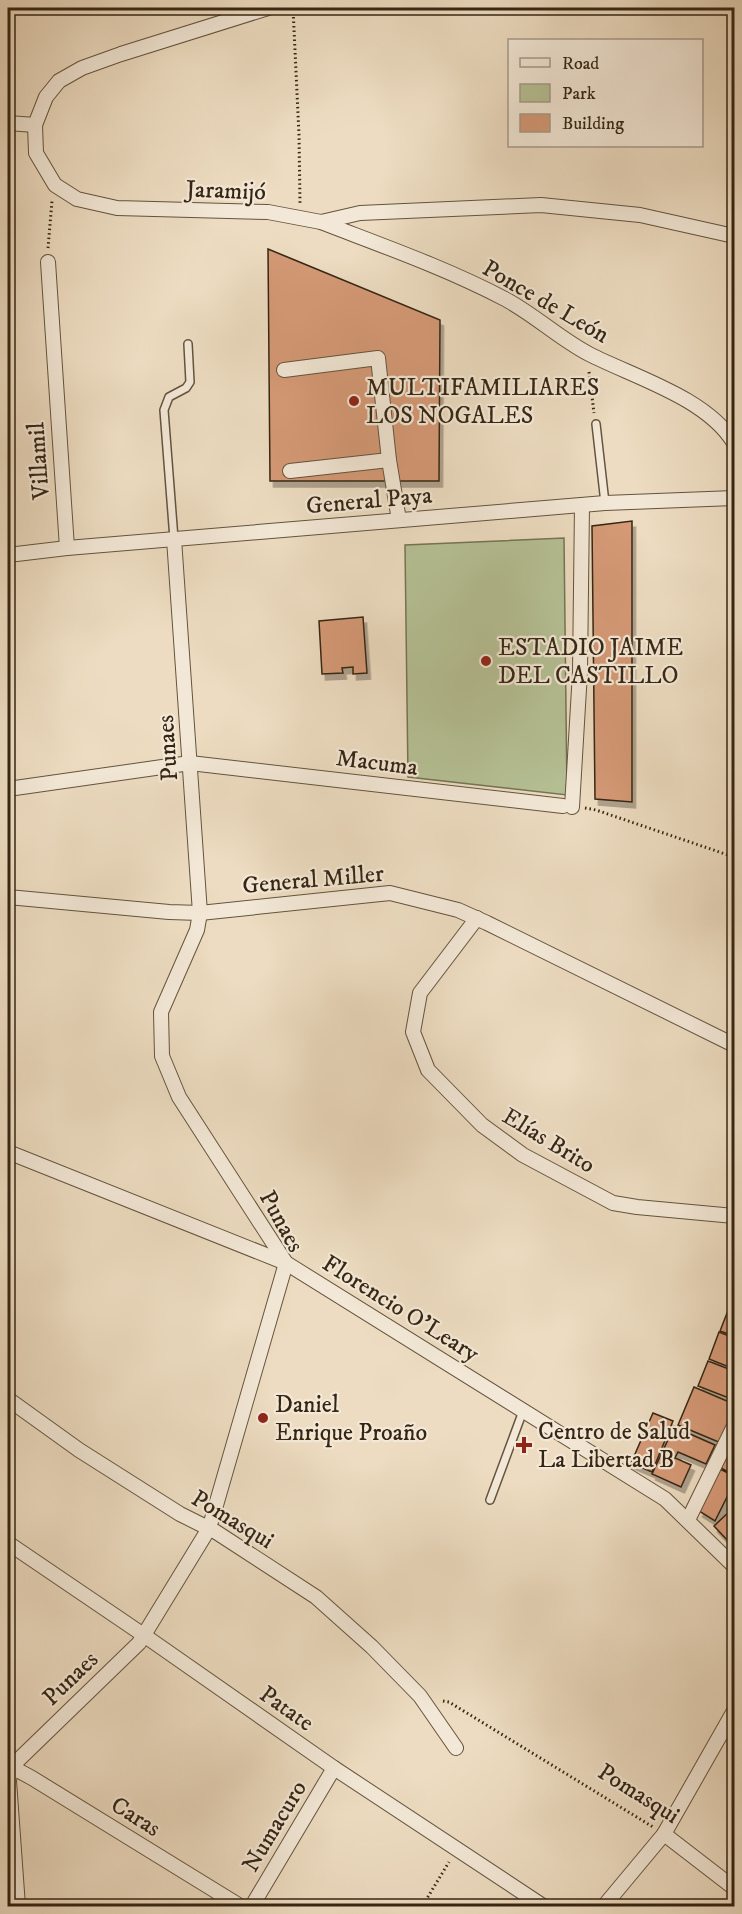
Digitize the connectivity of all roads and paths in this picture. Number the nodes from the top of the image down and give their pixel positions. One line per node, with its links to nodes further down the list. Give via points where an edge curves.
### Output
1 (268, 8): 4 (street, Jaramijó, via 82,68 59,81 46,98)
2 (293, 8): 6 (path)
3 (8, 123): 4 (street)
4 (35, 125): 5 (street, Jaramijó, via 36,153)
5 (55, 185): 6 (street, Jaramijó, via 77,199 117,208 268,212); 9 (path)
6 (300, 218): 7 (street, Jaramijó)
7 (321, 222): 8 (street, Jaramijó, via 360,213 541,205 640,215); 11 (street, Ponce de León, via 450,272 498,296)
8 (735, 236)
9 (48, 262): 22 (street, Villamil)
10 (188, 344): 21 (lane, via 190,382 169,397 164,410)
11 (587, 353): 13 (path); 14 (street, Ponce de León, via 682,397 713,418)
12 (284, 370): 15 (street, via 378,358)
13 (596, 424): 18 (lane)
14 (735, 443)
15 (389, 460): 16 (street); 20 (street)
16 (290, 471)
17 (735, 498): 18 (street, General Paya)
18 (605, 503): 19 (street, General Paya)
19 (582, 505): 20 (street, General Paya); 26 (street, via 580,672)
20 (399, 520): 21 (street, General Paya)
21 (174, 539): 22 (street, General Paya); 24 (street, Punaes)
22 (67, 548): 23 (street, General Paya)
23 (8, 555)
24 (190, 763): 25 (street, Macuma); 26 (street, Macuma); 29 (street, Punaes)
25 (8, 789)
26 (567, 806): 27 (path, via 596,810)
27 (735, 857)
28 (8, 897): 29 (street, General Miller)
29 (200, 913): 30 (street, General Miller, via 390,893); 34 (street, Punaes, via 197,930 160,1012 162,1056 179,1097)
30 (477, 918): 31 (street, General Miller); 33 (street, Elías Brito, via 420,993 412,1032 428,1070 482,1125 523,1155 613,1203)
31 (735, 1044)
32 (8, 1152): 34 (street, Florencio O'Leary)
33 (735, 1216)
34 (285, 1263): 36 (street, Florencio O'Leary); 40 (street, Punaes)
35 (8, 1399): 40 (street, Pomasqui, via 79,1450)
36 (523, 1411): 38 (lane); 39 (street, Florencio O'Leary, via 665,1499)
37 (735, 1426): 39 (street)
38 (490, 1500)
39 (688, 1520): 42 (street, Florencio O'Leary)
40 (208, 1528): 43 (street, Punaes); 44 (street, Pomasqui, via 316,1597)
41 (8, 1543): 43 (street, Patate)
42 (735, 1566)
43 (145, 1636): 47 (street, Punaes); 48 (street, Patate)
44 (420, 1696): 46 (street, Pomasqui); 49 (path, Pomasqui, via 449,1702)
45 (735, 1711): 49 (street)
46 (456, 1748)
47 (10, 1766): 53 (street); 54 (street, Caras)
48 (334, 1768): 55 (street, Numacuro); 56 (street, Patate)
49 (664, 1834): 51 (street, Pomasqui); 57 (street)
50 (453, 1855): 52 (path)
51 (735, 1888)
52 (423, 1905)
53 (18, 1906)
54 (240, 1906)
55 (252, 1906)
56 (543, 1906)
57 (604, 1906)

